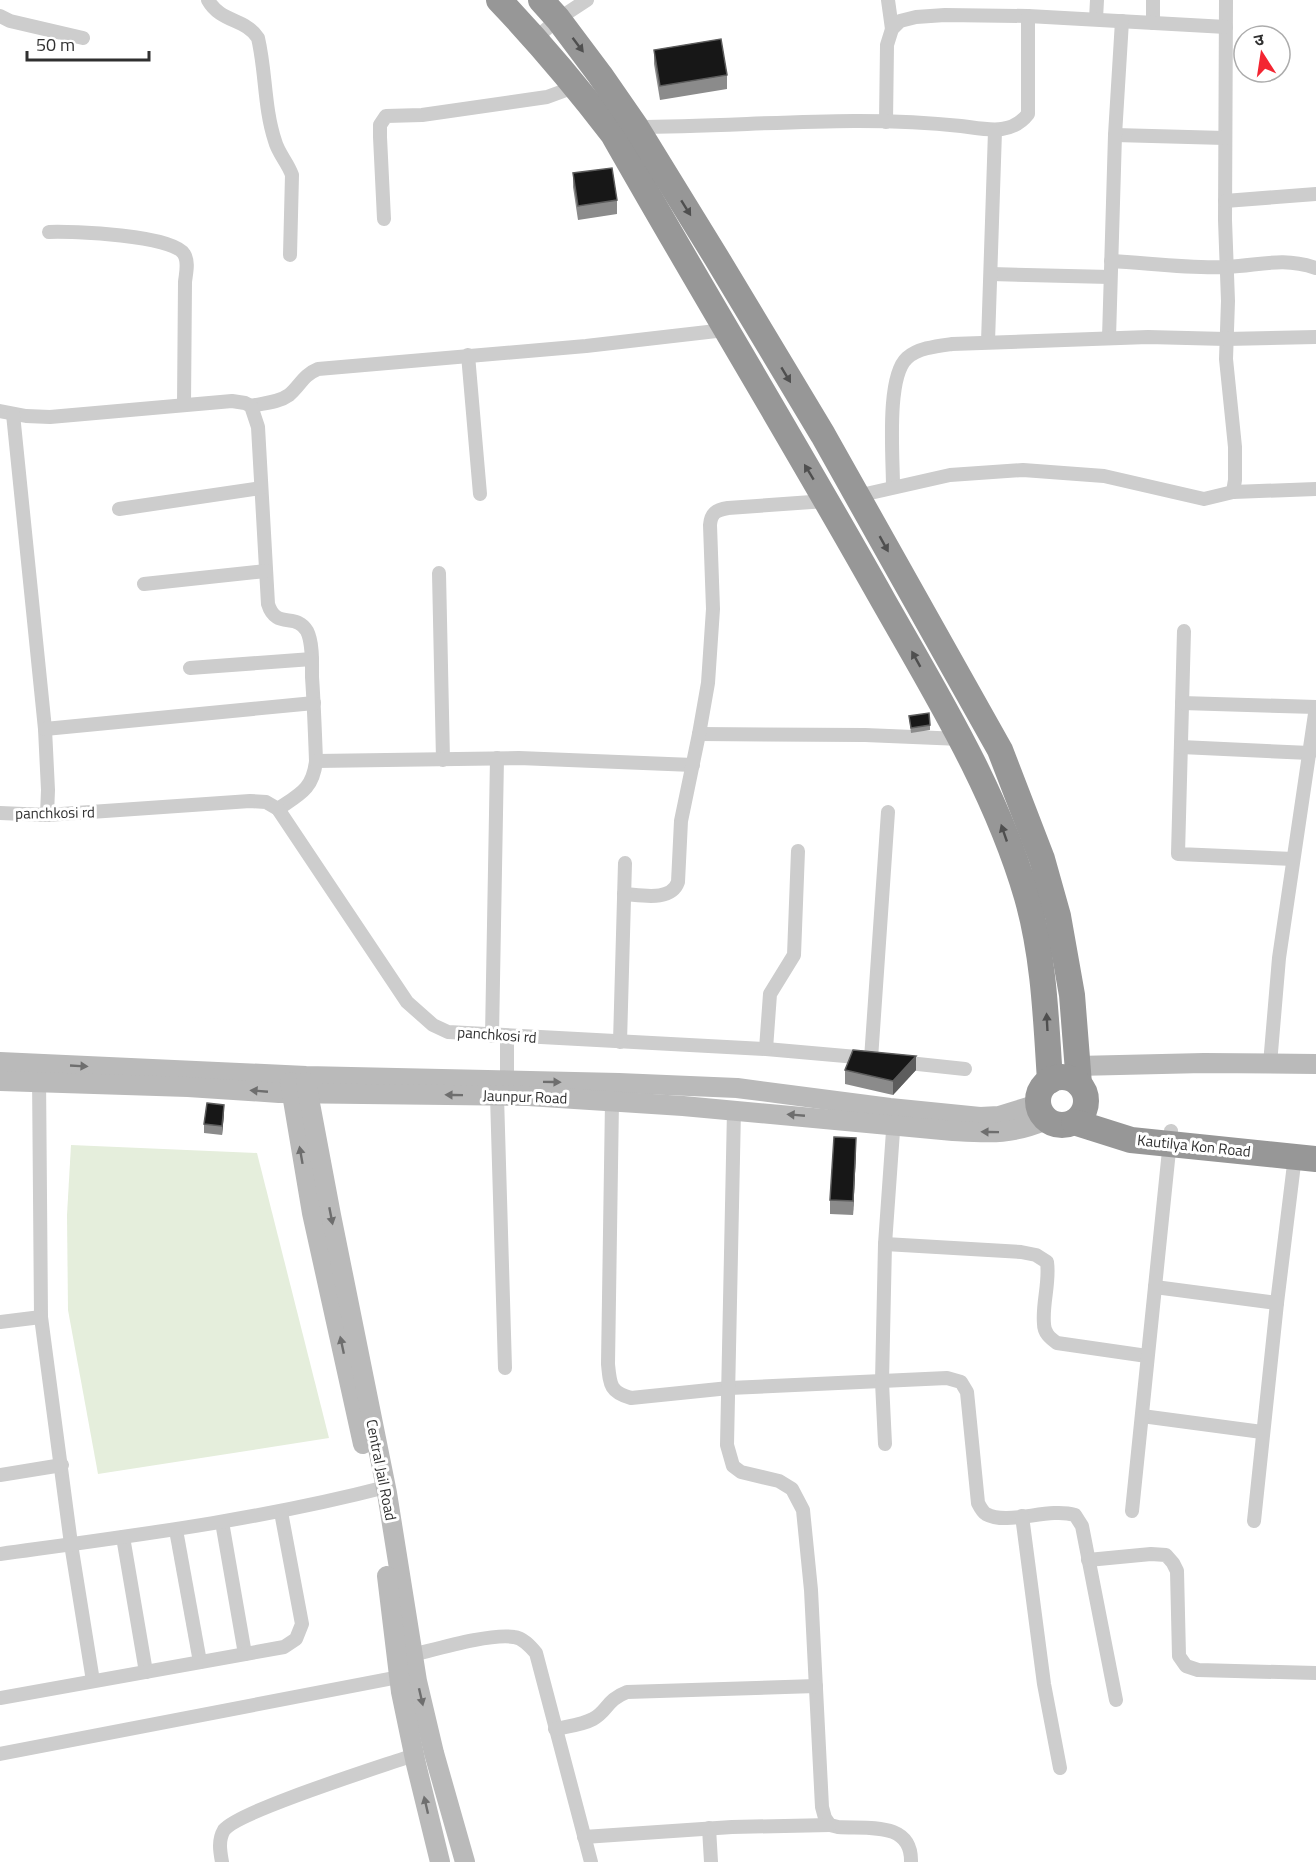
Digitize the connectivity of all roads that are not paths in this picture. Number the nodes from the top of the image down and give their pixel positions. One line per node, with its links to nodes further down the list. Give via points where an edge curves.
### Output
1 (208, 0): 29 (street, via 218,13 253,30 258,38 275,144 292,175)
2 (499, 0): 18 (highway)
3 (541, 0): 11 (highway)
4 (587, 0): 11 (street)
5 (888, 0): 16 (street)
6 (1097, 0): 12 (street)
7 (1154, 0): 14 (street)
8 (1226, 0): 15 (street)
9 (0, 16): 17 (street)
10 (1028, 16): 12 (street); 16 (street, via 916,17 900,21); 22 (street, via 1028,114 1022,122)
11 (558, 19): 18 (street); 21 (highway, one-way to 21)
12 (1096, 19): 13 (street)
13 (1122, 21): 14 (street); 23 (street)
14 (1154, 23): 15 (street)
15 (1226, 27): 24 (street)
16 (892, 29): 20 (street, via 887,45)
17 (83, 38)
18 (536, 38): 19 (highway)
19 (577, 86): 27 (street, via 547,97 422,115 386,116 380,125); 35 (highway, via 613,134)
20 (886, 122): 21 (street); 22 (street)
21 (636, 127): 49 (highway, one-way to 49)
22 (995, 131): 33 (street)
23 (1115, 135): 24 (street); 30 (street)
24 (1225, 138): 26 (street)
25 (1316, 194): 26 (street)
26 (1225, 201): 31 (street)
27 (384, 219)
28 (49, 232): 41 (street, via 83,231 163,243 177,247 185,255)
29 (290, 255)
30 (1111, 261): 31 (street); 34 (street)
31 (1227, 267): 32 (street, via 1279,261); 38 (street)
32 (1316, 268)
33 (991, 274): 34 (street); 39 (street)
34 (1110, 277): 37 (street)
35 (725, 330): 40 (street); 51 (highway, one-way to 35)
36 (1316, 337): 38 (street)
37 (1109, 338): 38 (street); 39 (street)
38 (1226, 339): 47 (street, via 1235,465)
39 (988, 342): 44 (street, via 928,348 908,357 898,370 894,386)
40 (468, 355): 42 (street, via 318,369 309,372 288,396); 48 (street)
41 (184, 405): 42 (street, via 232,401); 43 (street, via 50,417)
42 (251, 406): 45 (street, via 258,427)
43 (7, 413): 62 (street)
44 (893, 487): 47 (street, via 950,475 1023,470 1104,476 1203,500); 49 (street)
45 (261, 488): 52 (street); 53 (street)
46 (1316, 489): 47 (street); 50 (street)
47 (1233, 492)
48 (480, 494)
49 (857, 496): 94 (highway, one-way to 94, via 1000,750 1042,859 1058,916 1072,995)
50 (1316, 497)
51 (826, 501): 63 (street, via 728,508 711,516 713,609 708,683); 65 (highway, one-way to 51)
52 (119, 509)
53 (266, 571): 55 (street); 57 (street, via 271,613 302,624)
54 (439, 573): 69 (street)
55 (144, 584)
56 (1184, 631): 60 (street)
57 (312, 659): 58 (street); 59 (street)
58 (190, 668)
59 (314, 703): 62 (street); 70 (street)
60 (1182, 703): 61 (street); 66 (street)
61 (1316, 707): 64 (street)
62 (45, 729): 75 (street)
63 (699, 734): 65 (street); 71 (street)
64 (1314, 738): 67 (street)
65 (961, 739): 91 (highway, one-way to 65, via 1045,988 1027,898 998,816)
66 (1181, 747): 67 (street); 77 (street, via 1178,854)
67 (1310, 753): 77 (street)
68 (497, 759): 69 (street); 71 (street); 80 (street)
69 (443, 760): 70 (street)
70 (316, 761): 72 (street, via 314,776 307,787)
71 (693, 765): 79 (street, via 681,821 675,890 658,895)
72 (278, 809): 75 (street, panchkosi rd, via 266,802 250,801); 80 (street, panchkosi rd, via 407,1002 433,1025 448,1032)
73 (888, 812): 84 (street)
74 (0, 813): 75 (street, panchkosi rd)
75 (47, 815)
76 (798, 850): 83 (street, via 794,955 770,994)
77 (1293, 859): 86 (street)
78 (625, 863): 79 (street)
79 (624, 894): 82 (street)
80 (492, 1036): 81 (street, panchkosi rd)
81 (507, 1036): 82 (street, panchkosi rd); 93 (street)
82 (620, 1042): 83 (street, panchkosi rd)
83 (766, 1049): 84 (street, panchkosi rd)
84 (871, 1059): 88 (street, panchkosi rd)
85 (0, 1062): 89 (street, Jaunpur Road)
86 (1270, 1064): 87 (street); 94 (street)
87 (1316, 1064)
88 (965, 1069)
89 (40, 1073): 90 (street, Jaunpur Road); 92 (street, Jaunpur Road, via 188,1087); 104 (street)
90 (0, 1081)
91 (1050, 1081): 94 (highway, via 1062,1077 1074,1080); 97 (highway, via 1040,1093)
92 (298, 1084): 93 (street, Jaunpur Road); 115 (street, Central Jail Road)
93 (502, 1088): 95 (street, Jaunpur Road); 98 (street, Jaunpur Road, one-way to 98, via 619,1083 737,1088); 107 (street)
94 (1079, 1095): 97 (highway, via 1057,1125); 99 (highway, Kautilya Kon Road, via 1107,1118)
95 (612, 1101): 96 (street, Jaunpur Road); 109 (street, via 610,1384 618,1394 631,1398)
96 (734, 1110): 98 (street, Jaunpur Road, one-way to 96); 109 (street)
97 (1042, 1112): 98 (street, Jaunpur Road, via 1012,1131 995,1133)
98 (894, 1117): 101 (street)
99 (1170, 1138): 100 (highway, Kautilya Kon Road); 102 (street)
100 (1309, 1154): 103 (street)
101 (885, 1244): 106 (street, via 1036,1255 1047,1262 1044,1325 1048,1336 1057,1343); 108 (street)
102 (1155, 1287): 103 (street); 106 (street)
103 (1277, 1303): 111 (street)
104 (41, 1317): 105 (street); 113 (street)
105 (0, 1322)
106 (1147, 1356): 110 (street)
107 (504, 1368)
108 (882, 1382): 109 (street); 112 (street); 118 (street, via 947,1378 961,1382 967,1392 978,1503 985,1513 998,1519)
109 (729, 1388): 133 (street, via 727,1444 733,1466 792,1489 803,1510)
110 (1142, 1416): 111 (street); 116 (street)
111 (1262, 1432): 119 (street)
112 (885, 1444)
113 (62, 1465): 114 (street); 123 (street)
114 (0, 1475)
115 (380, 1489): 117 (street); 127 (street, Central Jail Road); 131 (street)
116 (1132, 1511)
117 (281, 1512): 120 (street); 126 (street, via 302,1624 296,1639 284,1647)
118 (1022, 1516): 125 (street, via 1063,1512 1075,1515 1082,1526); 139 (street, via 1044,1684)
119 (1254, 1521)
120 (222, 1522): 121 (street); 126 (street)
121 (176, 1530): 122 (street); 128 (street)
122 (123, 1537): 123 (street); 129 (street)
123 (71, 1544): 124 (street); 132 (street)
124 (0, 1554)
125 (1088, 1560): 130 (street, via 1151,1554 1166,1556 1173,1563 1177,1571 1179,1656 1186,1666 1198,1670); 135 (street)
126 (245, 1654): 128 (street)
127 (412, 1655): 136 (street, via 499,1636 516,1637 536,1653); 145 (street, Central Jail Road, one-way to 145)
128 (200, 1662): 129 (street)
129 (146, 1672): 132 (street)
130 (1316, 1673)
131 (399, 1677): 137 (street); 138 (street)
132 (93, 1681): 134 (street)
133 (816, 1686): 136 (street, via 627,1692 616,1696 595,1719); 140 (street, via 822,1807)
134 (0, 1698)
135 (1116, 1700)
136 (555, 1729): 142 (street)
137 (0, 1754)
138 (414, 1755): 143 (street, via 239,1819 225,1828 220,1839); 144 (street, one-way to 138)
139 (1060, 1768)
140 (830, 1825): 141 (street); 148 (street, via 894,1831 906,1839 912,1851)
141 (709, 1828): 142 (street); 147 (street)
142 (584, 1838): 146 (street)
143 (222, 1862)
144 (440, 1862)
145 (465, 1862)
146 (591, 1862)
147 (711, 1862)
148 (911, 1862)

